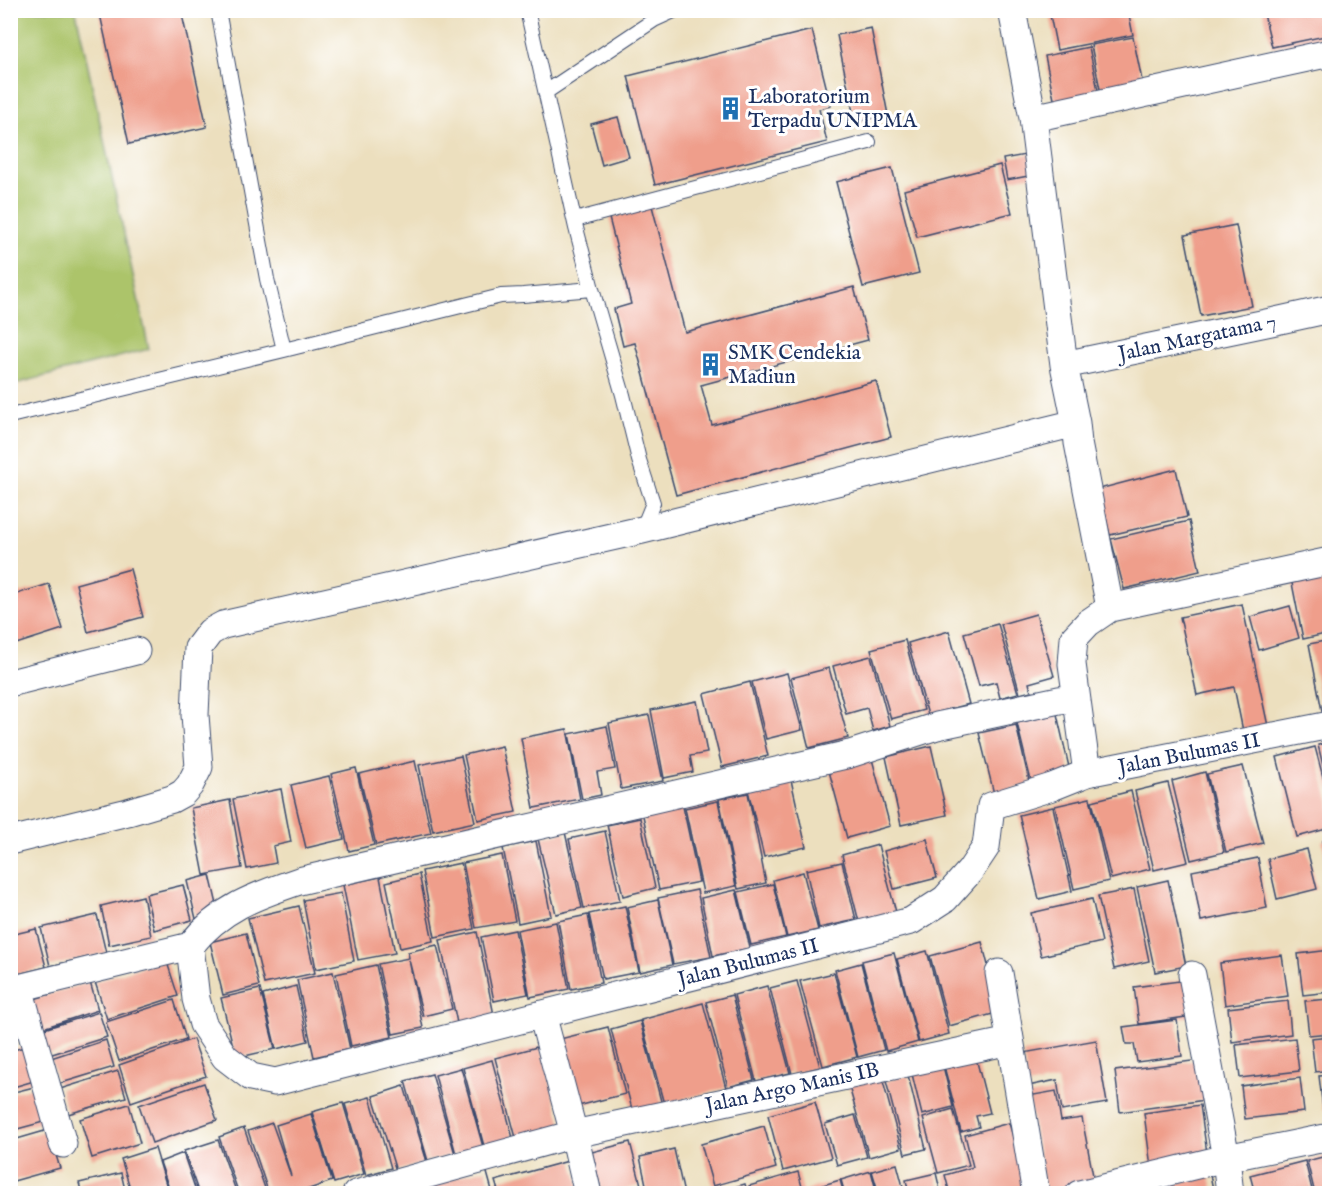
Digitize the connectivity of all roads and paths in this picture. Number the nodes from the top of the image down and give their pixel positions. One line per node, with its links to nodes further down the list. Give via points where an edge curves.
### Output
1 (218, 10): 12 (lane, via 265,268)
2 (527, 10): 6 (lane)
3 (676, 10): 6 (lane, via 654,20)
4 (1012, 10): 7 (street)
5 (1329, 53): 7 (street)
6 (546, 92): 9 (lane)
7 (1032, 118): 13 (street)
8 (869, 142): 9 (lane)
9 (574, 220): 10 (lane)
10 (592, 289): 12 (lane, via 501,296); 16 (lane, via 653,503)
11 (1329, 309): 13 (street, Jalan Margatama 7)
12 (284, 350): 14 (lane)
13 (1064, 365): 15 (street)
14 (10, 416)
15 (1076, 423): 16 (street); 18 (street)
16 (642, 530): 24 (street, via 224,625 210,632 198,648 195,715 199,767 183,793 128,812)
17 (1329, 561): 18 (street)
18 (1110, 608): 21 (street, via 1074,638)
19 (136, 651): 20 (street)
20 (10, 683)
21 (1076, 698): 23 (street); 25 (street, via 937,726 850,754 299,881 237,905 212,922)
22 (1329, 724): 23 (street, Jalan Bulumas II)
23 (1087, 773): 29 (street, Jalan Bulumas II, via 991,806 986,847 970,871 945,899 911,921)
24 (10, 841)
25 (190, 946): 28 (street); 29 (street, Jalan Bulumas II, via 203,1024 225,1057 251,1077 275,1082)
26 (999, 973): 30 (street)
27 (1192, 975): 34 (street)
28 (15, 989): 33 (street)
29 (542, 1014): 31 (street)
30 (1010, 1041): 31 (street, Jalan Argo Manis IB); 37 (street)
31 (574, 1134): 35 (street, Jalan Argo Manis IB); 36 (street)
32 (1329, 1137): 34 (street)
33 (63, 1144)
34 (1226, 1158): 38 (street); 39 (street)
35 (356, 1194)
36 (588, 1194)
37 (1036, 1194)
38 (1079, 1194)
39 (1230, 1194)

